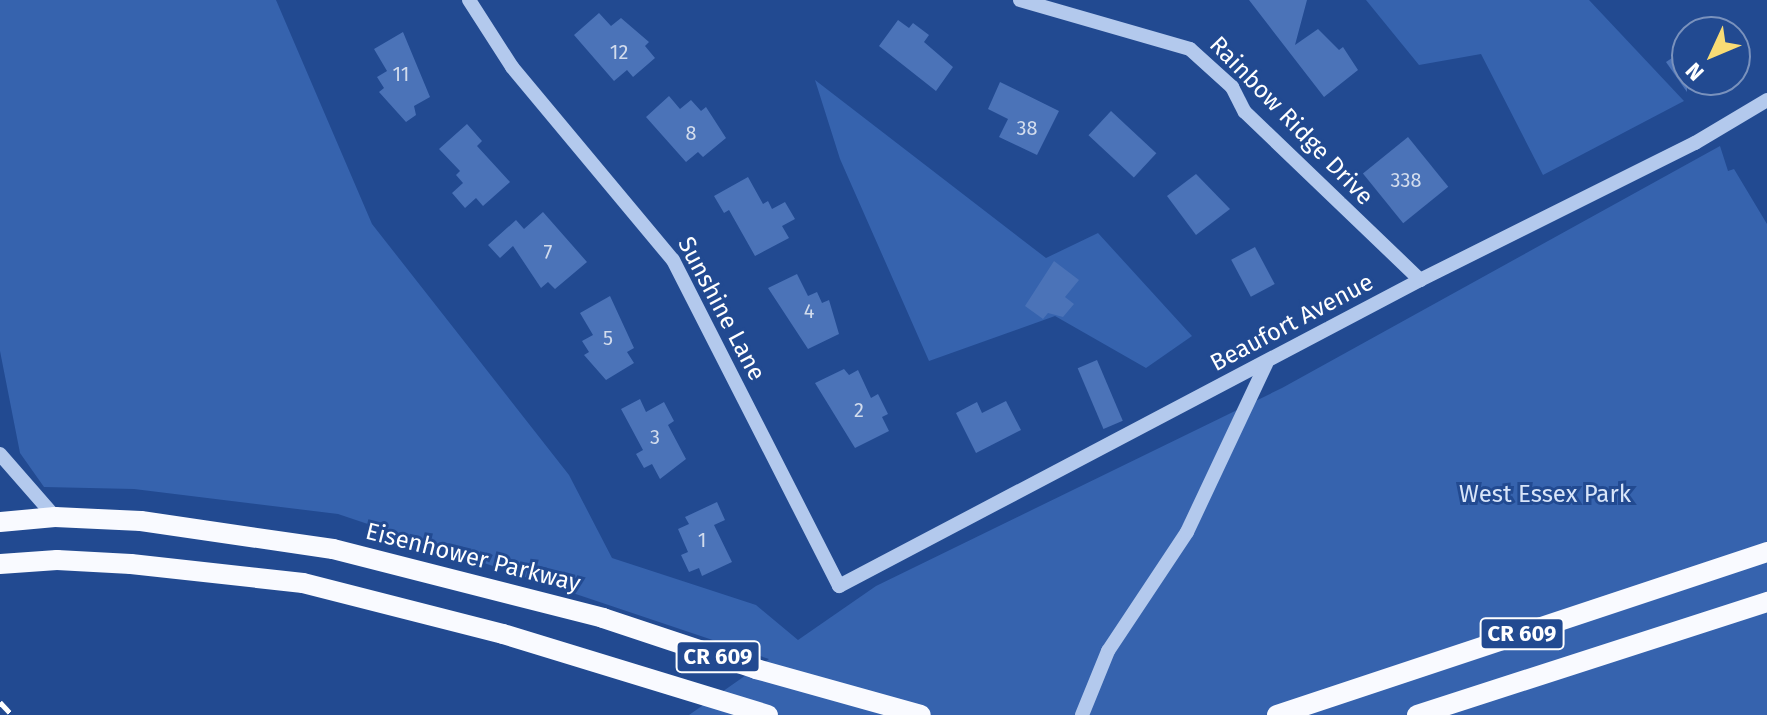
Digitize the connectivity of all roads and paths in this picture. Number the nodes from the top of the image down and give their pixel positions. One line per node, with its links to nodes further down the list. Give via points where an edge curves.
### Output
1 (469, 0): 11 (street, Sunshine Lane, via 512,67 673,260)
2 (1020, 0): 4 (street, Rainbow Ridge Drive, via 1190,49 1232,87 1245,112)
3 (1767, 100): 4 (street, Beaufort Avenue, via 1695,143)
4 (1420, 280): 5 (street, Beaufort Avenue)
5 (1266, 363): 11 (street, Beaufort Avenue); 15 (street, via 1187,532 1108,651)
6 (0, 454): 7 (street)
7 (55, 517): 8 (main road, Eisenhower Parkway / CR 609); 14 (main road, Eisenhower Parkway / CR 609, via 141,521 333,549 603,618 756,669)
8 (0, 522)
9 (1767, 552): 16 (main road, CR 609)
10 (0, 564): 13 (main road, CR 609, via 131,564 303,583 503,634)
11 (839, 586)
12 (1767, 602): 17 (main road, CR 609)
13 (768, 715)
14 (921, 715)
15 (1082, 715)
16 (1277, 715)
17 (1417, 715)

